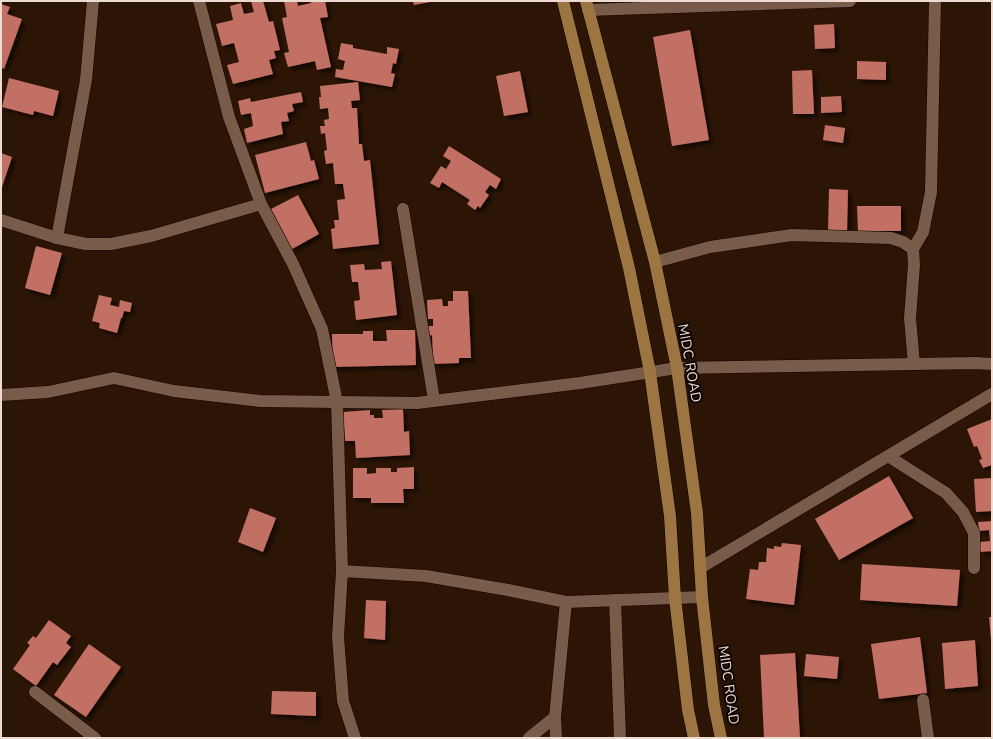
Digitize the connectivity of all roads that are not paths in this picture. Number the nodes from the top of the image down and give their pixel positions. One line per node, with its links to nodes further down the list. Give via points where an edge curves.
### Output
1 (93, 1): 10 (street, via 86,80)
2 (199, 1): 7 (street, via 229,118)
3 (563, 1): 16 (main road, via 628,268)
4 (850, 1): 6 (street)
5 (935, 1): 11 (street, via 931,192 923,232)
6 (587, 6): 12 (main road, MIDC ROAD)
7 (261, 204): 10 (street, via 151,236 110,244 86,244); 20 (street, via 322,329)
8 (403, 209): 19 (street)
9 (1, 220): 10 (street)
10 (57, 238)
11 (913, 249): 12 (street, via 891,238 792,234 710,247); 13 (street, via 910,318)
12 (655, 262): 15 (main road, MIDC ROAD)
13 (914, 364): 14 (street); 15 (street)
14 (992, 364)
15 (677, 368): 16 (street); 22 (main road, MIDC ROAD, via 697,513)
16 (650, 372): 19 (street); 26 (main road, via 670,516)
17 (992, 394): 21 (street)
18 (1, 395): 20 (street, via 48,392 114,378 174,391 260,401)
19 (434, 400): 20 (street, via 418,403)
20 (337, 402): 24 (street)
21 (888, 456): 22 (street); 23 (street, via 946,493 963,512 974,533)
22 (700, 568): 25 (main road, MIDC ROAD)
23 (974, 568)
24 (342, 571): 28 (street, via 426,576); 33 (street, via 338,637 342,701)
25 (702, 597): 26 (street); 38 (main road, MIDC ROAD, via 714,706)
26 (675, 598): 27 (street); 37 (main road, via 688,710)
27 (614, 600): 28 (street); 36 (street)
28 (566, 602): 31 (street)
29 (35, 692): 32 (street)
30 (923, 700): 39 (street)
31 (555, 717): 34 (street); 35 (street)
32 (95, 738)
33 (355, 738)
34 (529, 738)
35 (556, 738)
36 (620, 738)
37 (694, 738)
38 (721, 738)
39 (928, 738)

